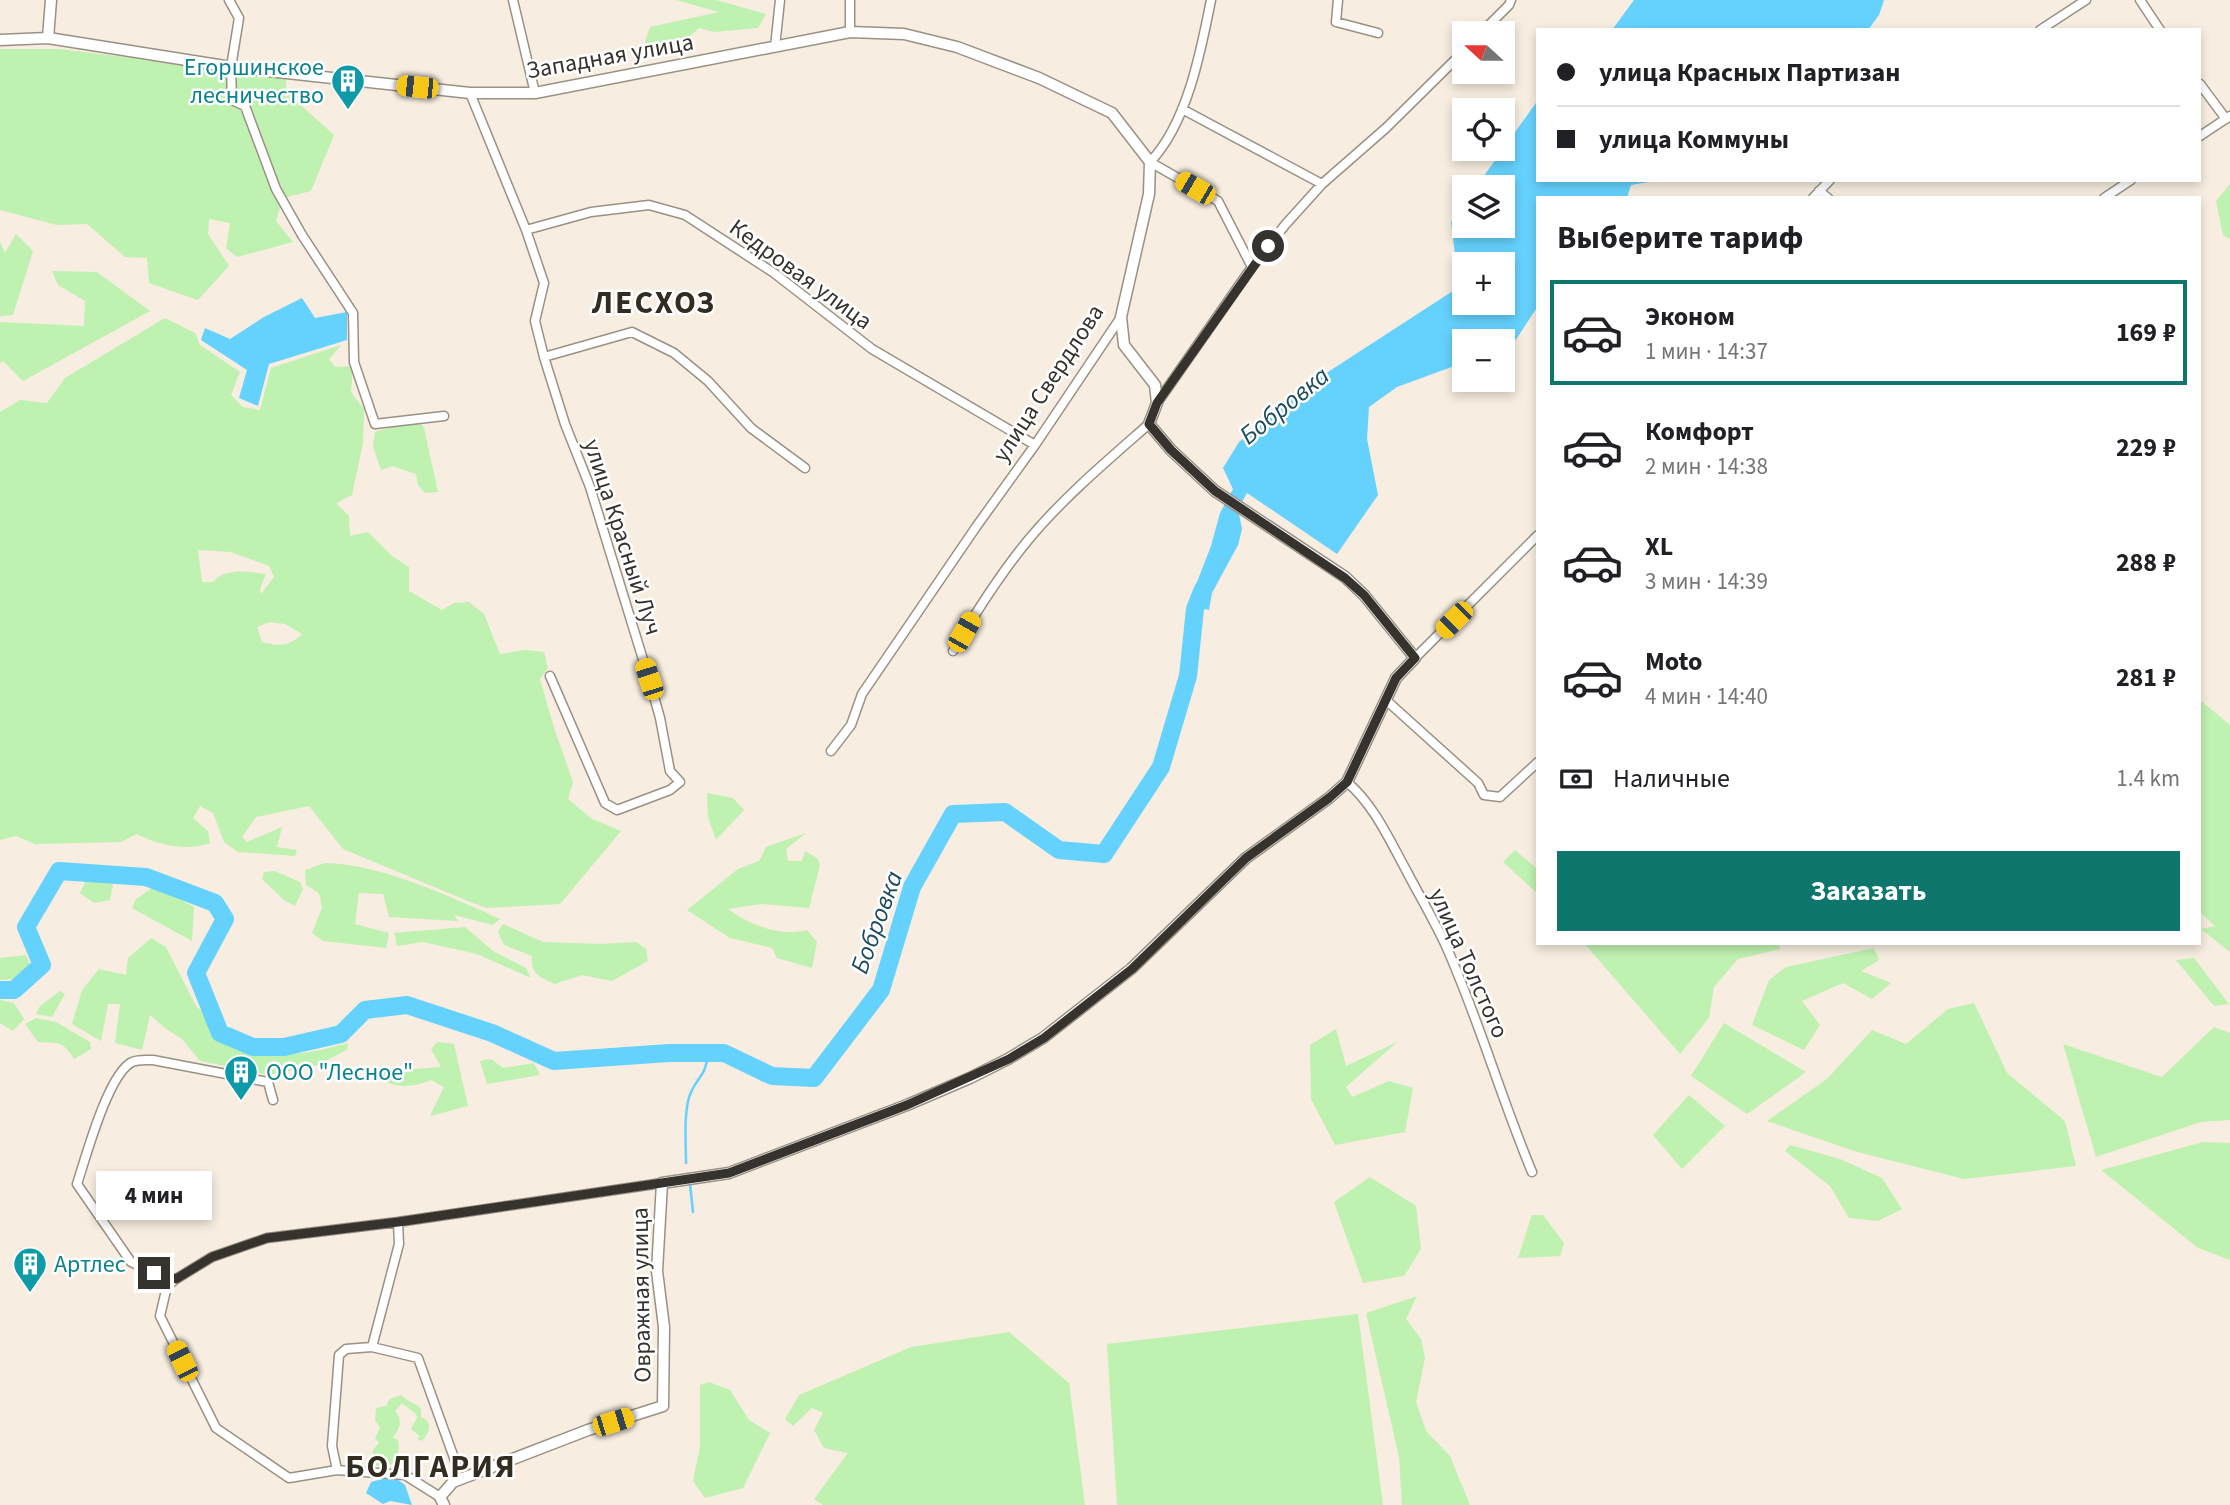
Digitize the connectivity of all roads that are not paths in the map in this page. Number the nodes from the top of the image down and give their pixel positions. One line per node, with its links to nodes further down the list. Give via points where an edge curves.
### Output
1 (51, 0): 16 (street)
2 (229, 0): 20 (street, via 240,18)
3 (513, 0): 23 (street)
4 (780, 0): 18 (street)
5 (850, 0): 14 (street)
6 (1211, 0): 24 (street)
7 (1338, 0): 15 (street, via 1336,22)
8 (1511, 0): 11 (street)
9 (2086, 0): 12 (street)
10 (2140, 0): 13 (street)
11 (1493, 21)
12 (2043, 28)
13 (2159, 28)
14 (850, 32): 18 (street, Западная улица); 27 (street, Западная улица, via 904,34 944,43 1039,78 1112,113)
15 (1378, 33)
16 (48, 38): 17 (street, Западная улица); 20 (street, Западная улица)
17 (0, 40)
18 (775, 47): 23 (street, Западная улица)
19 (1452, 63): 29 (street)
20 (231, 67): 22 (street, Западная улица); 36 (street, via 232,100 245,106 275,189 354,313 354,362 375,424)
21 (2201, 85): 25 (street)
22 (470, 93): 23 (street, Западная улица); 31 (street, улица Красный Луч)
23 (534, 93)
24 (1182, 109): 27 (street); 29 (street)
25 (2228, 117): 26 (street)
26 (2201, 135)
27 (1150, 162): 32 (street, via 1218,201); 33 (street, улица Свердлова, via 1149,194)
28 (2128, 182): 30 (street)
29 (1322, 184): 32 (street)
30 (2107, 196)
31 (526, 230): 34 (street, улица Красный Луч, via 544,283 535,321); 38 (street, Кедровая улица, via 591,212 649,205 685,215 774,273 872,349)
32 (1252, 268): 35 (street)
33 (1121, 317): 35 (street, via 1124,345 1155,385); 38 (street, улица Свердлова)
34 (544, 357): 39 (street, via 632,332 674,353 708,381 751,428); 45 (street, улица Красный Луч, via 649,679 670,771 680,782 617,810 605,803)
35 (1157, 403): 37 (street)
36 (444, 416)
37 (1149, 424): 43 (street, via 1098,468 1029,539); 44 (street, via 1215,491 1345,578)
38 (1035, 445): 47 (street, улица Свердлова, via 862,694 851,725)
39 (805, 468)
40 (1536, 538): 41 (street)
41 (1531, 544): 42 (street); 44 (street)
42 (1536, 549)
43 (953, 650)
44 (1415, 658): 46 (street, via 1396,678)
45 (550, 676)
46 (1387, 701): 48 (street, via 1478,783 1484,795 1500,796); 49 (street)
47 (831, 751)
48 (1536, 764)
49 (1347, 782): 51 (street, улица Толстого, via 1362,795 1389,839 1445,945); 52 (street, via 1246,858 1132,969 1044,1038 1009,1059 907,1105 729,1173)
50 (273, 1100): 54 (street, via 268,1082 153,1060 131,1063 116,1078 77,1184 131,1262)
51 (1532, 1172)
52 (662, 1183): 53 (street); 57 (street, Овражная улица, via 657,1270 664,1327 663,1406)
53 (398, 1222): 54 (street, via 267,1238 212,1257); 55 (street, via 399,1244)
54 (176, 1279): 56 (street, via 167,1286 160,1316 216,1428 289,1478)
55 (372, 1347): 56 (street, via 339,1354 332,1446); 57 (street, via 418,1358 458,1469)
56 (337, 1470): 58 (street, via 405,1475)
57 (453, 1482): 58 (street)
58 (442, 1501)

